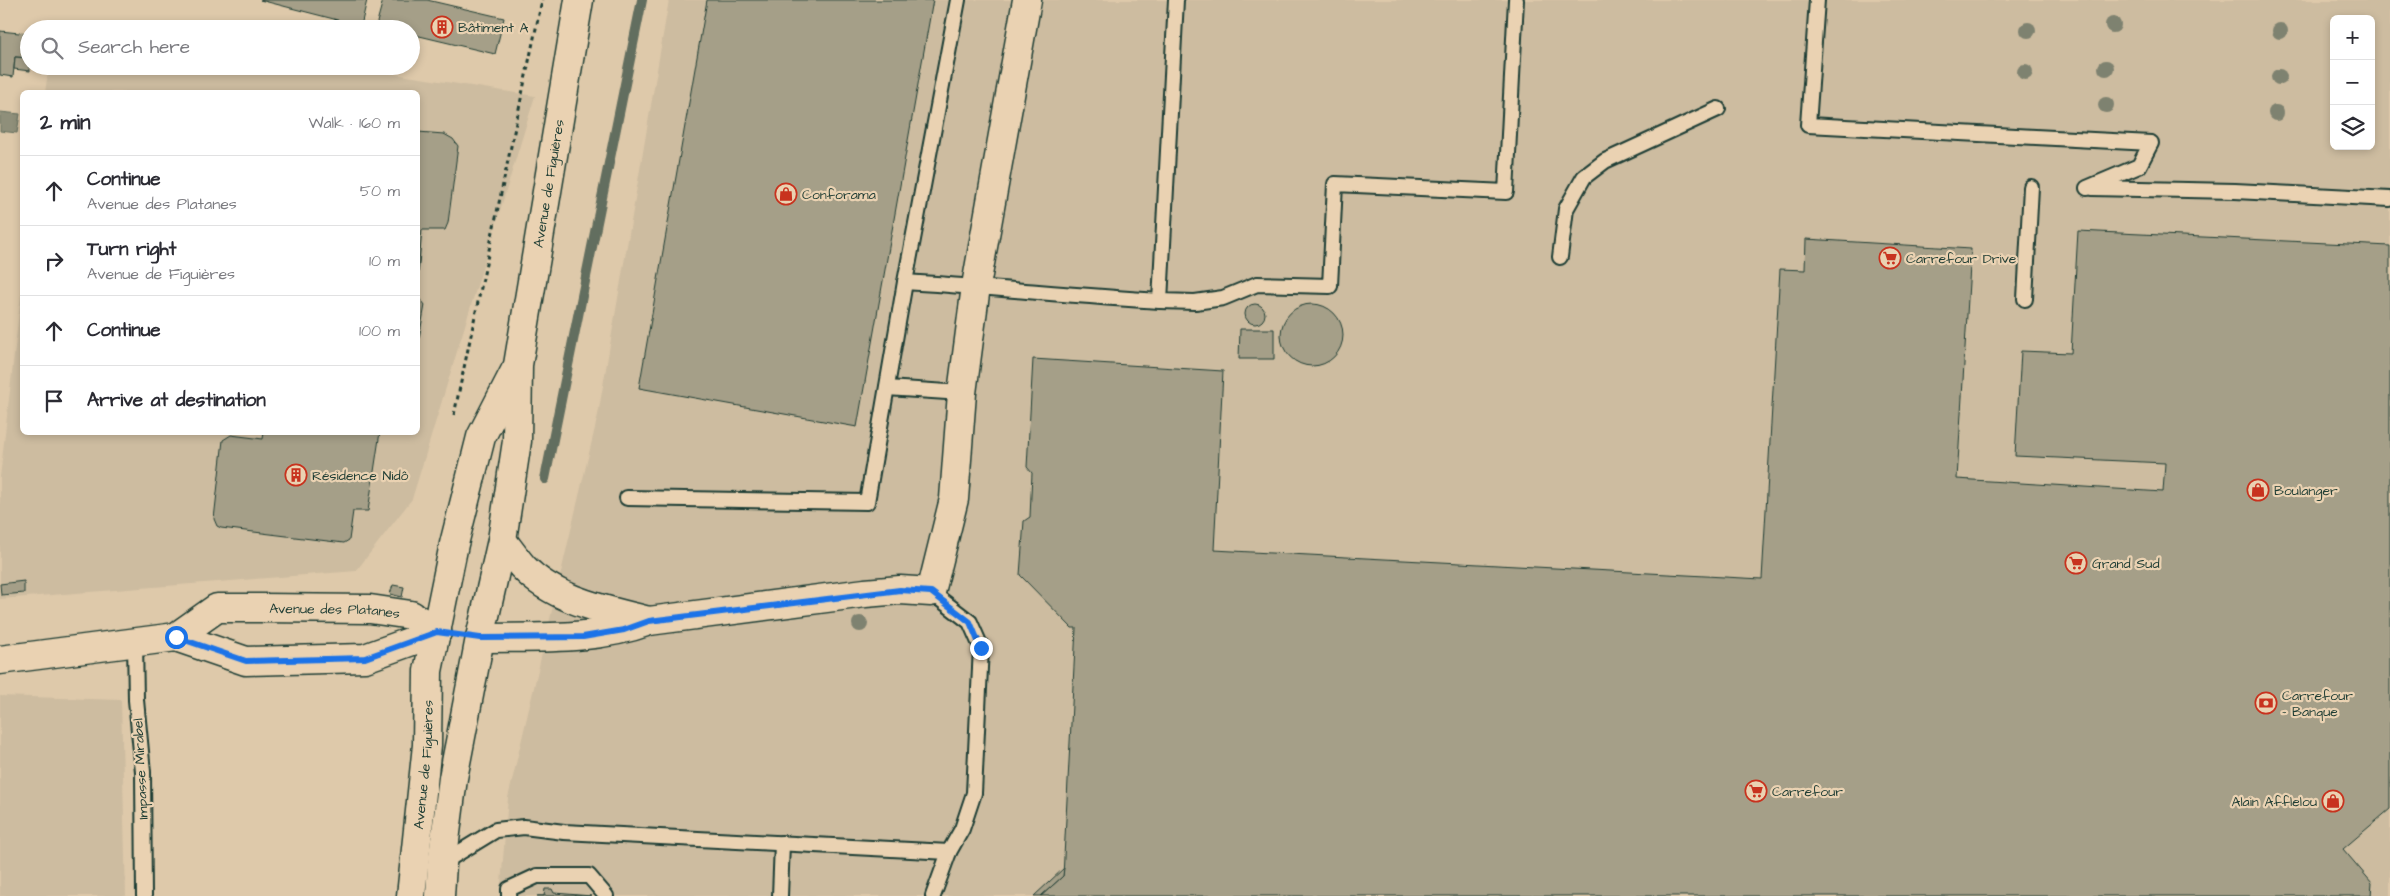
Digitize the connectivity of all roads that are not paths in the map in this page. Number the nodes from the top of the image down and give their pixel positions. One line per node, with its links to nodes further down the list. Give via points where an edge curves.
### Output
1 (579, 0): 15 (street, Avenue de Figuières)
2 (958, 0): 11 (lane)
3 (1027, 0): 12 (street)
4 (1176, 0): 14 (lane)
5 (1516, 0): 14 (lane, via 1506,192 1335,184 1330,286 1257,284 1224,298 1195,302)
6 (1817, 0): 9 (lane, via 1808,125 2151,143 2139,166 2087,188)
7 (1718, 109): 10 (lane, via 1605,161 1584,177 1566,209)
8 (2031, 187): 13 (lane)
9 (2390, 199)
10 (1560, 257)
11 (905, 282): 12 (lane); 16 (lane)
12 (976, 286): 14 (lane); 17 (street)
13 (2026, 299)
14 (1160, 301)
15 (518, 365): 19 (street, Avenue de Figuières, via 517,441); 22 (street, Avenue de Figuières, via 481,437 454,544)
16 (887, 388): 17 (lane); 18 (lane, via 867,502)
17 (962, 393): 20 (street, via 954,499)
18 (626, 498)
19 (502, 540): 21 (street, via 524,568 556,591 586,604); 24 (street, Avenue de Figuières)
20 (931, 592): 21 (street, via 864,593); 28 (lane, via 970,622 981,648 974,793 962,829)
21 (649, 621): 24 (street, via 624,630 583,637)
22 (437, 632): 23 (street, Avenue des Platanes, via 365,658 246,661); 23 (street, Avenue des Platanes, via 411,615 370,609 217,608); 24 (street); 31 (street, Avenue de Figuières, via 428,671 427,745)
23 (176, 637): 25 (street, Avenue des Platanes)
24 (480, 638): 29 (street, Avenue de Figuières, via 453,778)
25 (136, 642): 26 (street, Avenue des Platanes); 30 (lane, Impasse Mirabel, via 136,700 142,753)
26 (0, 660)
27 (782, 844): 28 (lane); 29 (lane, via 524,827 496,830); 35 (lane)
28 (949, 852): 36 (lane)
29 (442, 864): 32 (street, Avenue de Figuières)
30 (144, 896)
31 (411, 896)
32 (440, 896)
33 (509, 896): 34 (lane, via 509,890 537,876 589,876)
34 (606, 896)
35 (780, 896)
36 (932, 896)

